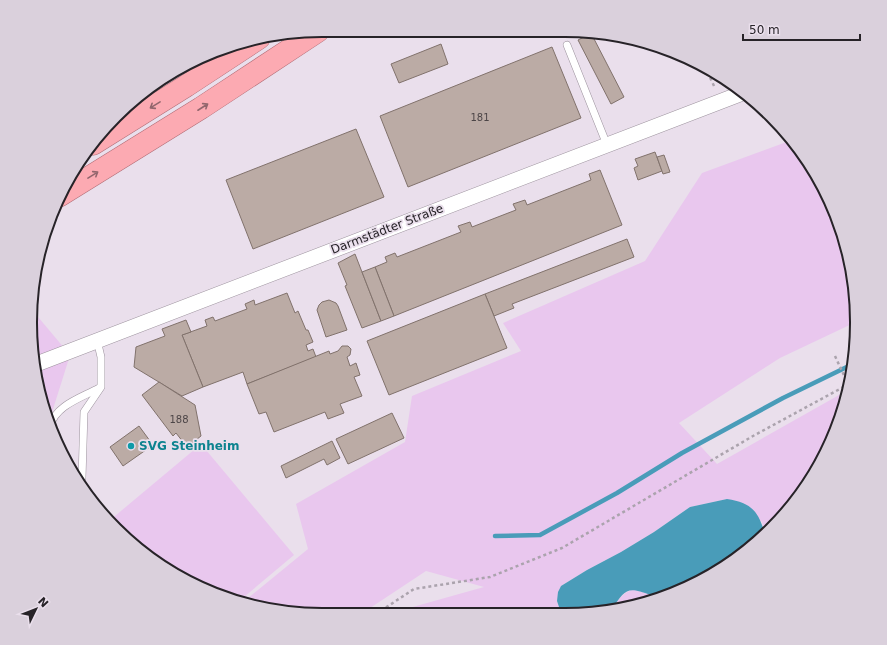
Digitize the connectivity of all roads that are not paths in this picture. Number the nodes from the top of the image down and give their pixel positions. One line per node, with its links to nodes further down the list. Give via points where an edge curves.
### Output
1 (308, 38): 7 (highway, one-way to 1)
2 (567, 44): 6 (lane)
3 (242, 49): 5 (highway, one-way to 5)
4 (737, 95): 6 (street, Darmstädter Straße)
5 (107, 135)
6 (607, 145): 8 (street, Darmstädter Straße)
7 (70, 189)
8 (97, 340): 9 (street, Darmstädter Straße); 10 (lane, via 101,357)
9 (39, 363)
10 (101, 387): 11 (lane, via 61,408); 12 (lane, via 84,412)
11 (53, 417)
12 (82, 476)

